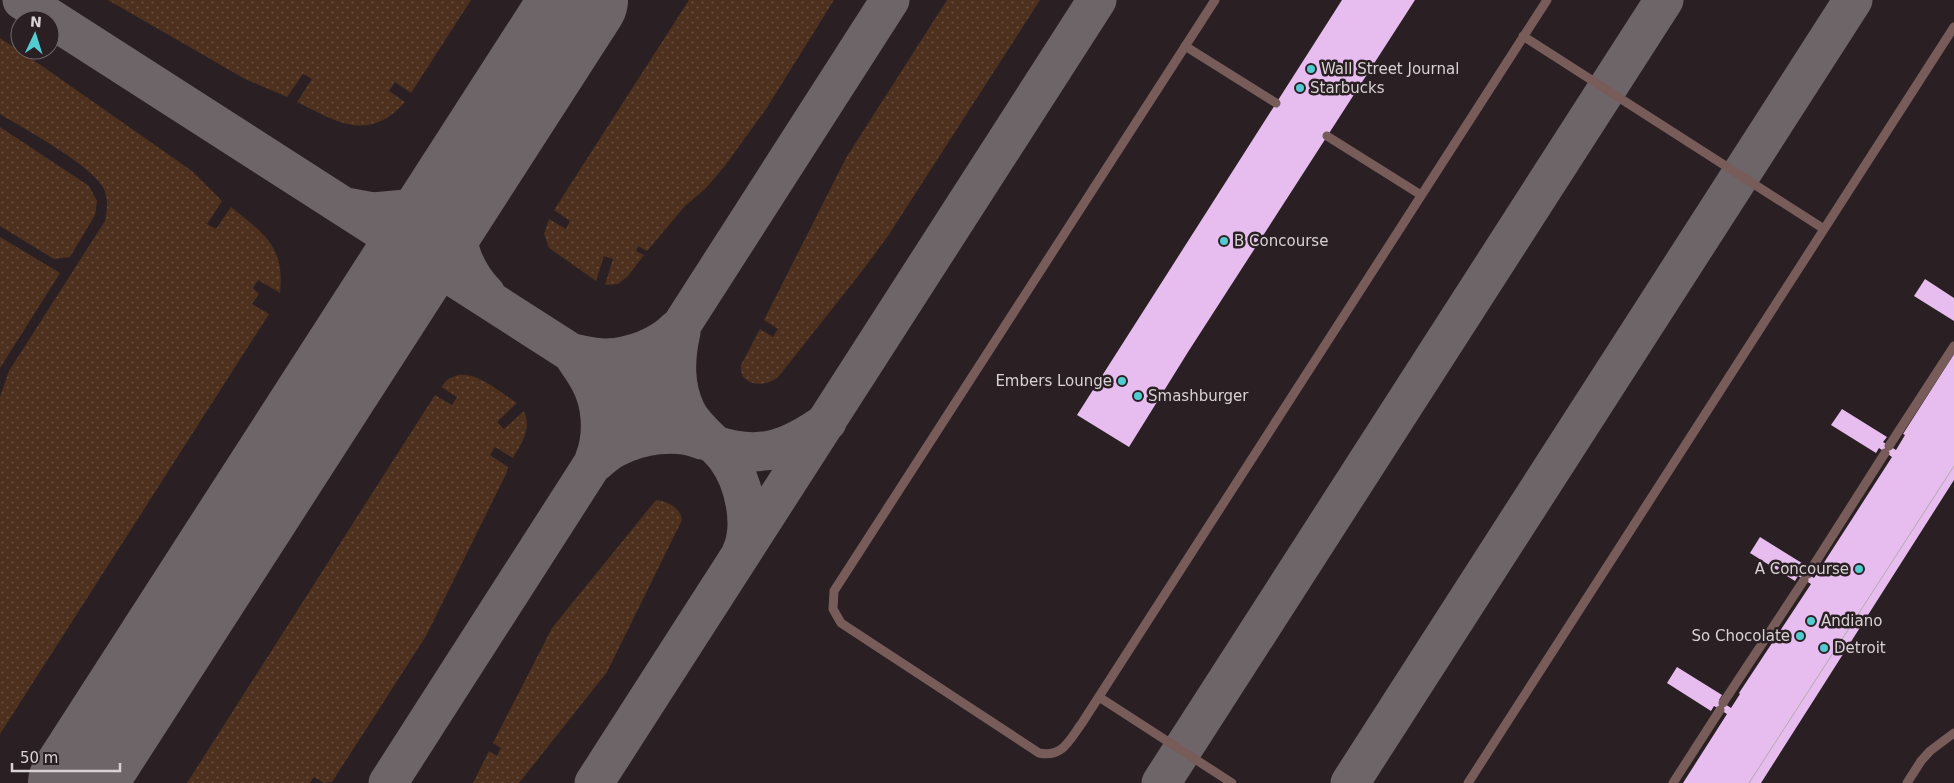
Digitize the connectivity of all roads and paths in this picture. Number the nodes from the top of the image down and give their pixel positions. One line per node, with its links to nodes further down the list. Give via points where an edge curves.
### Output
1 (1215, 0): 5 (lane)
2 (1547, 0): 4 (lane)
3 (1954, 26): 9 (lane)
4 (1523, 36): 8 (lane); 9 (lane)
5 (1185, 46): 6 (lane); 11 (lane, via 834,591 832,601 841,623 1039,753 1055,754 1065,747)
6 (1276, 103)
7 (1327, 136): 8 (lane)
8 (1421, 195): 11 (lane)
9 (1824, 229): 14 (lane)
10 (1954, 346): 15 (lane)
11 (1099, 697): 13 (lane)
12 (1954, 733): 16 (lane, via 1930,751)
13 (1232, 783)
14 (1468, 783)
15 (1673, 783)
16 (1907, 783)

